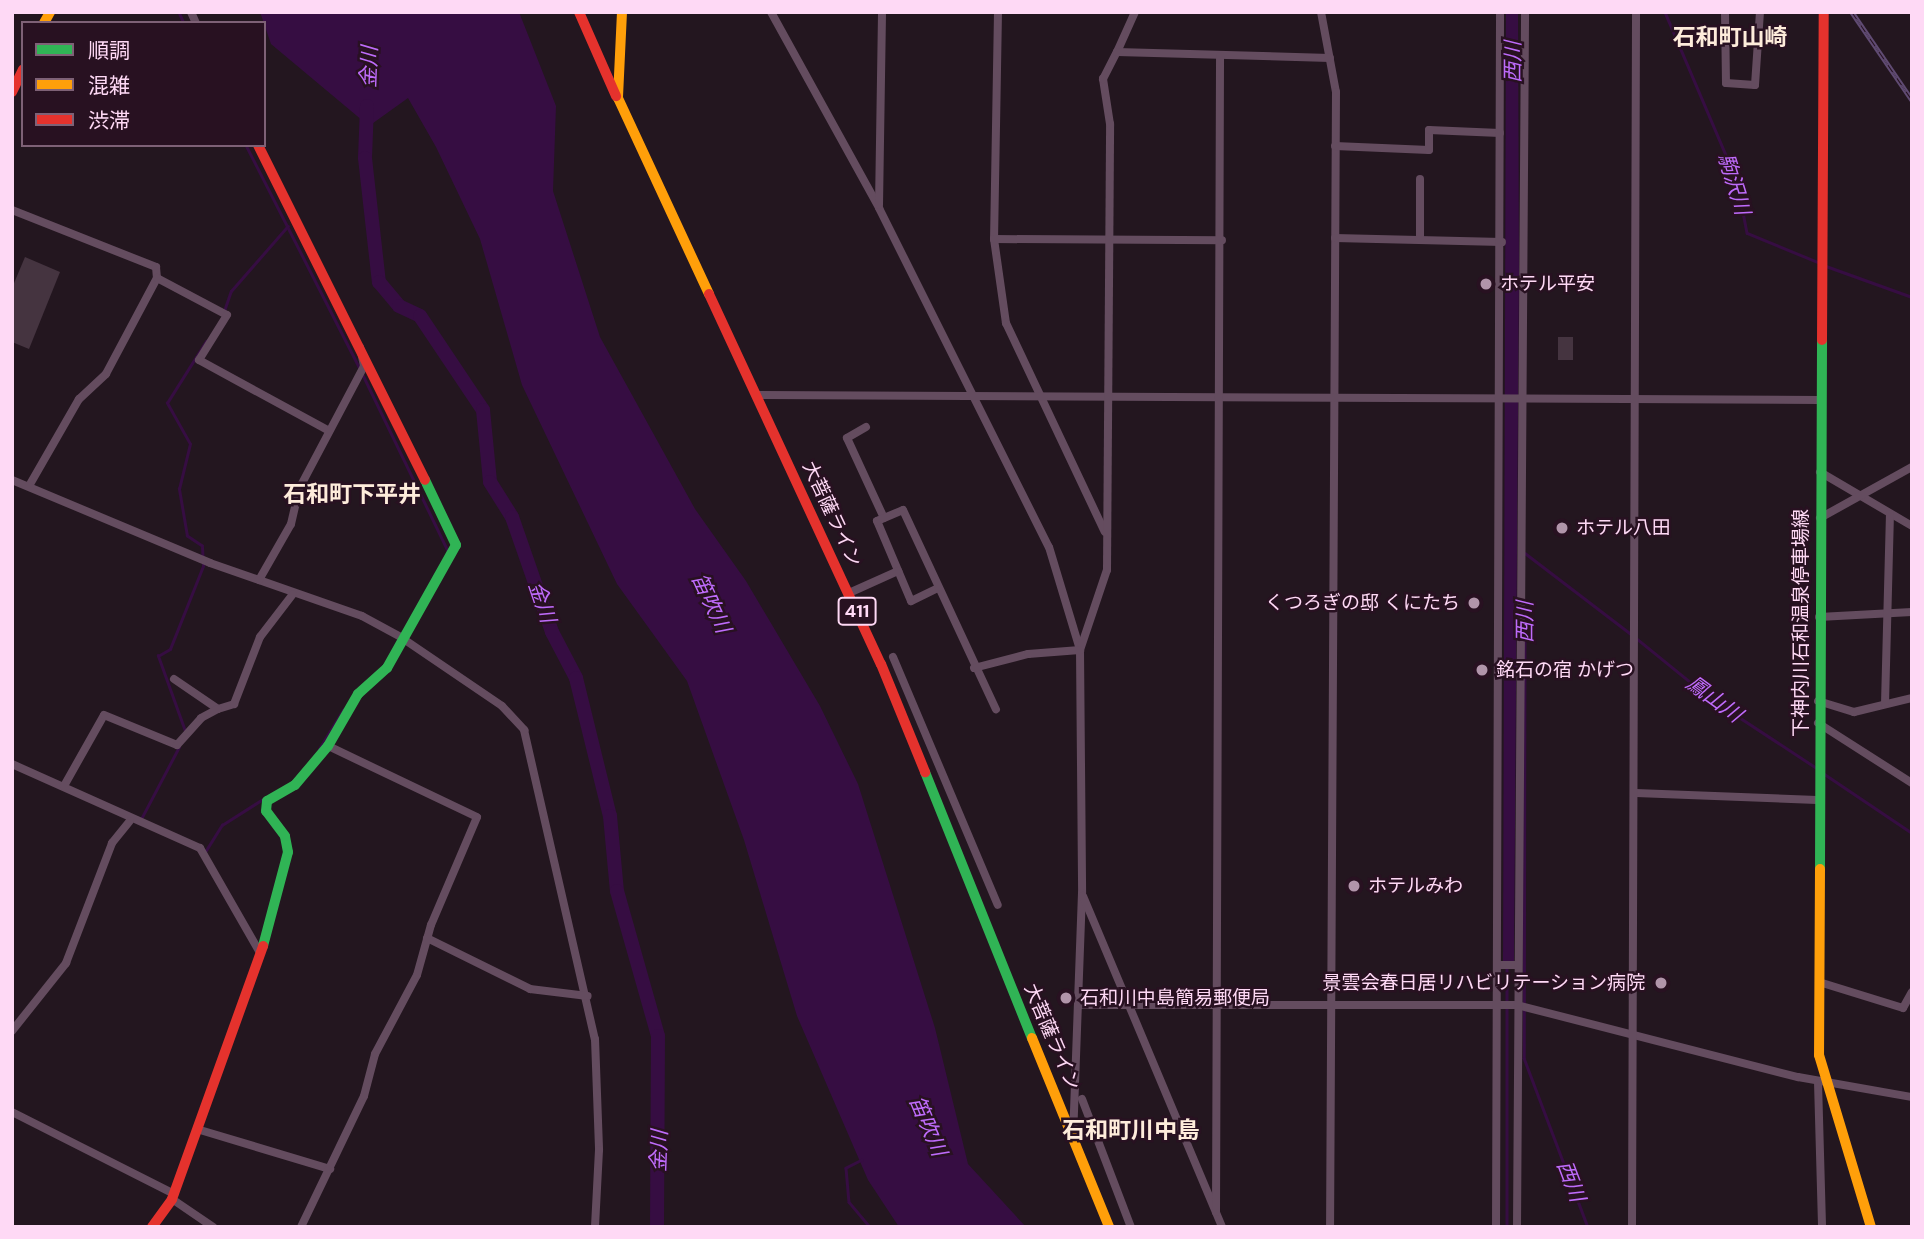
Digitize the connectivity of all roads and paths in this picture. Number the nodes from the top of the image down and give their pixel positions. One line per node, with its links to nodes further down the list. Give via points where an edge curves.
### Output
1 (579, 12): 15 (main road)
2 (622, 12): 14 (main road, 大菩薩ライン / 411)
3 (771, 12): 26 (street)
4 (881, 12): 26 (street)
5 (998, 12): 31 (street)
6 (1135, 12): 16 (street)
7 (1321, 12): 18 (street)
8 (1500, 12): 22 (street)
9 (1525, 12): 44 (street)
10 (1636, 12): 42 (street)
11 (1725, 12): 12 (street, via 1726,83 1755,85)
12 (1760, 12)
13 (1824, 12): 45 (main road, 下神内川石和温泉停車場線)
14 (620, 50): 15 (main road); 21 (main road, 大菩薩ライン / 411)
15 (596, 52): 21 (main road)
16 (1117, 52): 17 (street); 29 (street, via 1103,79 1110,124)
17 (1220, 56): 18 (street); 32 (street)
18 (1330, 58): 23 (street)
19 (21, 73): 20 (main road)
20 (12, 92)
21 (618, 99): 39 (main road, 大菩薩ライン / 411)
22 (1500, 133): 23 (street, via 1429,130 1429,150); 33 (street)
23 (1335, 146): 30 (street)
24 (259, 147): 35 (main road)
25 (1420, 179): 28 (street)
26 (879, 208): 36 (street)
27 (12, 210): 34 (street, via 156,267)
28 (1420, 237): 30 (street); 33 (street)
29 (1109, 238): 31 (street); 32 (street); 38 (street)
30 (1335, 238): 41 (street)
31 (994, 239): 37 (street, via 1006,323)
32 (1222, 240): 40 (street)
33 (1502, 242): 43 (street)
34 (157, 278): 47 (street, via 223,314 199,360); 51 (street, via 106,374 79,399)
35 (358, 337): 47 (street, via 364,366); 66 (main road, via 456,545)
36 (972, 393): 37 (street); 39 (street); 67 (street, via 1049,547)
37 (1041, 393): 38 (street); 57 (street)
38 (1110, 394): 40 (street); 57 (street)
39 (757, 395): 61 (main road, 大菩薩ライン / 411)
40 (1220, 395): 41 (street); 96 (street)
41 (1336, 395): 43 (street); 97 (street)
42 (1636, 396): 44 (street); 45 (street); 83 (street)
43 (1502, 397): 44 (street); 90 (street)
44 (1521, 398): 91 (street)
45 (1820, 400): 49 (main road, 下神内川石和温泉停車場線)
46 (866, 427): 54 (street, via 847,438)
47 (328, 431): 59 (street, via 299,489 291,524)
48 (1912, 467): 52 (street)
49 (1820, 472): 52 (street); 55 (main road, 下神内川石和温泉停車場線)
50 (12, 480): 51 (street)
51 (29, 486): 59 (street)
52 (1862, 497): 53 (street); 55 (street)
53 (1890, 514): 56 (street); 64 (street)
54 (884, 518): 58 (street, via 877,521); 60 (street, via 903,510)
55 (1819, 519): 65 (main road, 下神内川石和温泉停車場線)
56 (1912, 526)
57 (1106, 533): 67 (street, via 1107,570)
58 (898, 571): 60 (street, via 911,601); 61 (street)
59 (259, 580): 62 (street)
60 (938, 589): 69 (street)
61 (849, 593): 78 (main road, 大菩薩ライン / 411)
62 (293, 594): 66 (street, via 362,615); 74 (street, via 260,637 234,704)
63 (1912, 612): 64 (street)
64 (1887, 616): 65 (street); 73 (street)
65 (1819, 617): 72 (main road, 下神内川石和温泉停車場線)
66 (403, 639): 79 (main road, via 387,668 358,694); 94 (street, via 502,706 524,730 531,775)
67 (1080, 650): 69 (street, via 1028,654); 86 (street)
68 (892, 657): 77 (street)
69 (974, 668): 75 (street)
70 (174, 679): 74 (street)
71 (1912, 698): 73 (street)
72 (1818, 701): 73 (street, via 1854,712); 76 (main road, 下神内川石和温泉停車場線)
73 (1885, 704)
74 (218, 709): 82 (street, via 177,745 104,715)
75 (996, 709)
76 (1818, 723): 81 (street); 84 (main road, 下神内川石和温泉停車場線)
77 (923, 729): 78 (street); 87 (street)
78 (909, 733): 108 (main road, 大菩薩ライン / 411)
79 (328, 746): 88 (street, via 477,817); 89 (main road, via 295,785 267,801 266,811 285,836 288,852)
80 (12, 764): 82 (street)
81 (1912, 783)
82 (64, 786): 85 (street)
83 (1636, 793): 84 (street); 102 (street)
84 (1817, 800): 92 (main road, 下神内川石和温泉停車場線)
85 (130, 821): 89 (street, via 200,848); 101 (street, via 112,843 66,963)
86 (1082, 893): 95 (street); 98 (street)
87 (998, 905)
88 (427, 938): 94 (street, via 530,989); 109 (street, via 417,975 376,1055 370,1082)
89 (259, 951): 107 (main road, via 251,992)
90 (1500, 965): 91 (street); 99 (street)
91 (1516, 965): 100 (street)
92 (1819, 982): 93 (street, via 1903,1007); 103 (main road, 下神内川石和温泉停車場線)
93 (1912, 992)
94 (588, 996): 115 (street, via 599,1087)
95 (1129, 1002): 96 (street); 98 (street); 111 (street)
96 (1220, 1003): 97 (street); 111 (street)
97 (1332, 1003): 99 (street); 119 (street)
98 (1079, 1005): 104 (street)
99 (1500, 1005): 100 (street); 120 (street)
100 (1517, 1005): 102 (street); 121 (street)
101 (12, 1031)
102 (1633, 1034): 103 (street); 122 (street)
103 (1822, 1083): 105 (street); 123 (street); 124 (main road, 下神内川石和温泉停車場線)
104 (1079, 1090): 108 (street); 117 (street)
105 (1912, 1097)
106 (12, 1112): 110 (street)
107 (200, 1130): 109 (street); 110 (main road)
108 (1073, 1134): 116 (main road, 大菩薩ライン / 411)
109 (330, 1170): 114 (street)
110 (173, 1197): 112 (main road); 113 (street)
111 (1216, 1212): 118 (street)
112 (152, 1227)
113 (214, 1227)
114 (301, 1227)
115 (595, 1227)
116 (1109, 1227)
117 (1130, 1227)
118 (1222, 1227)
119 (1329, 1227)
120 (1496, 1227)
121 (1517, 1227)
122 (1632, 1227)
123 (1822, 1227)
124 (1871, 1227)

